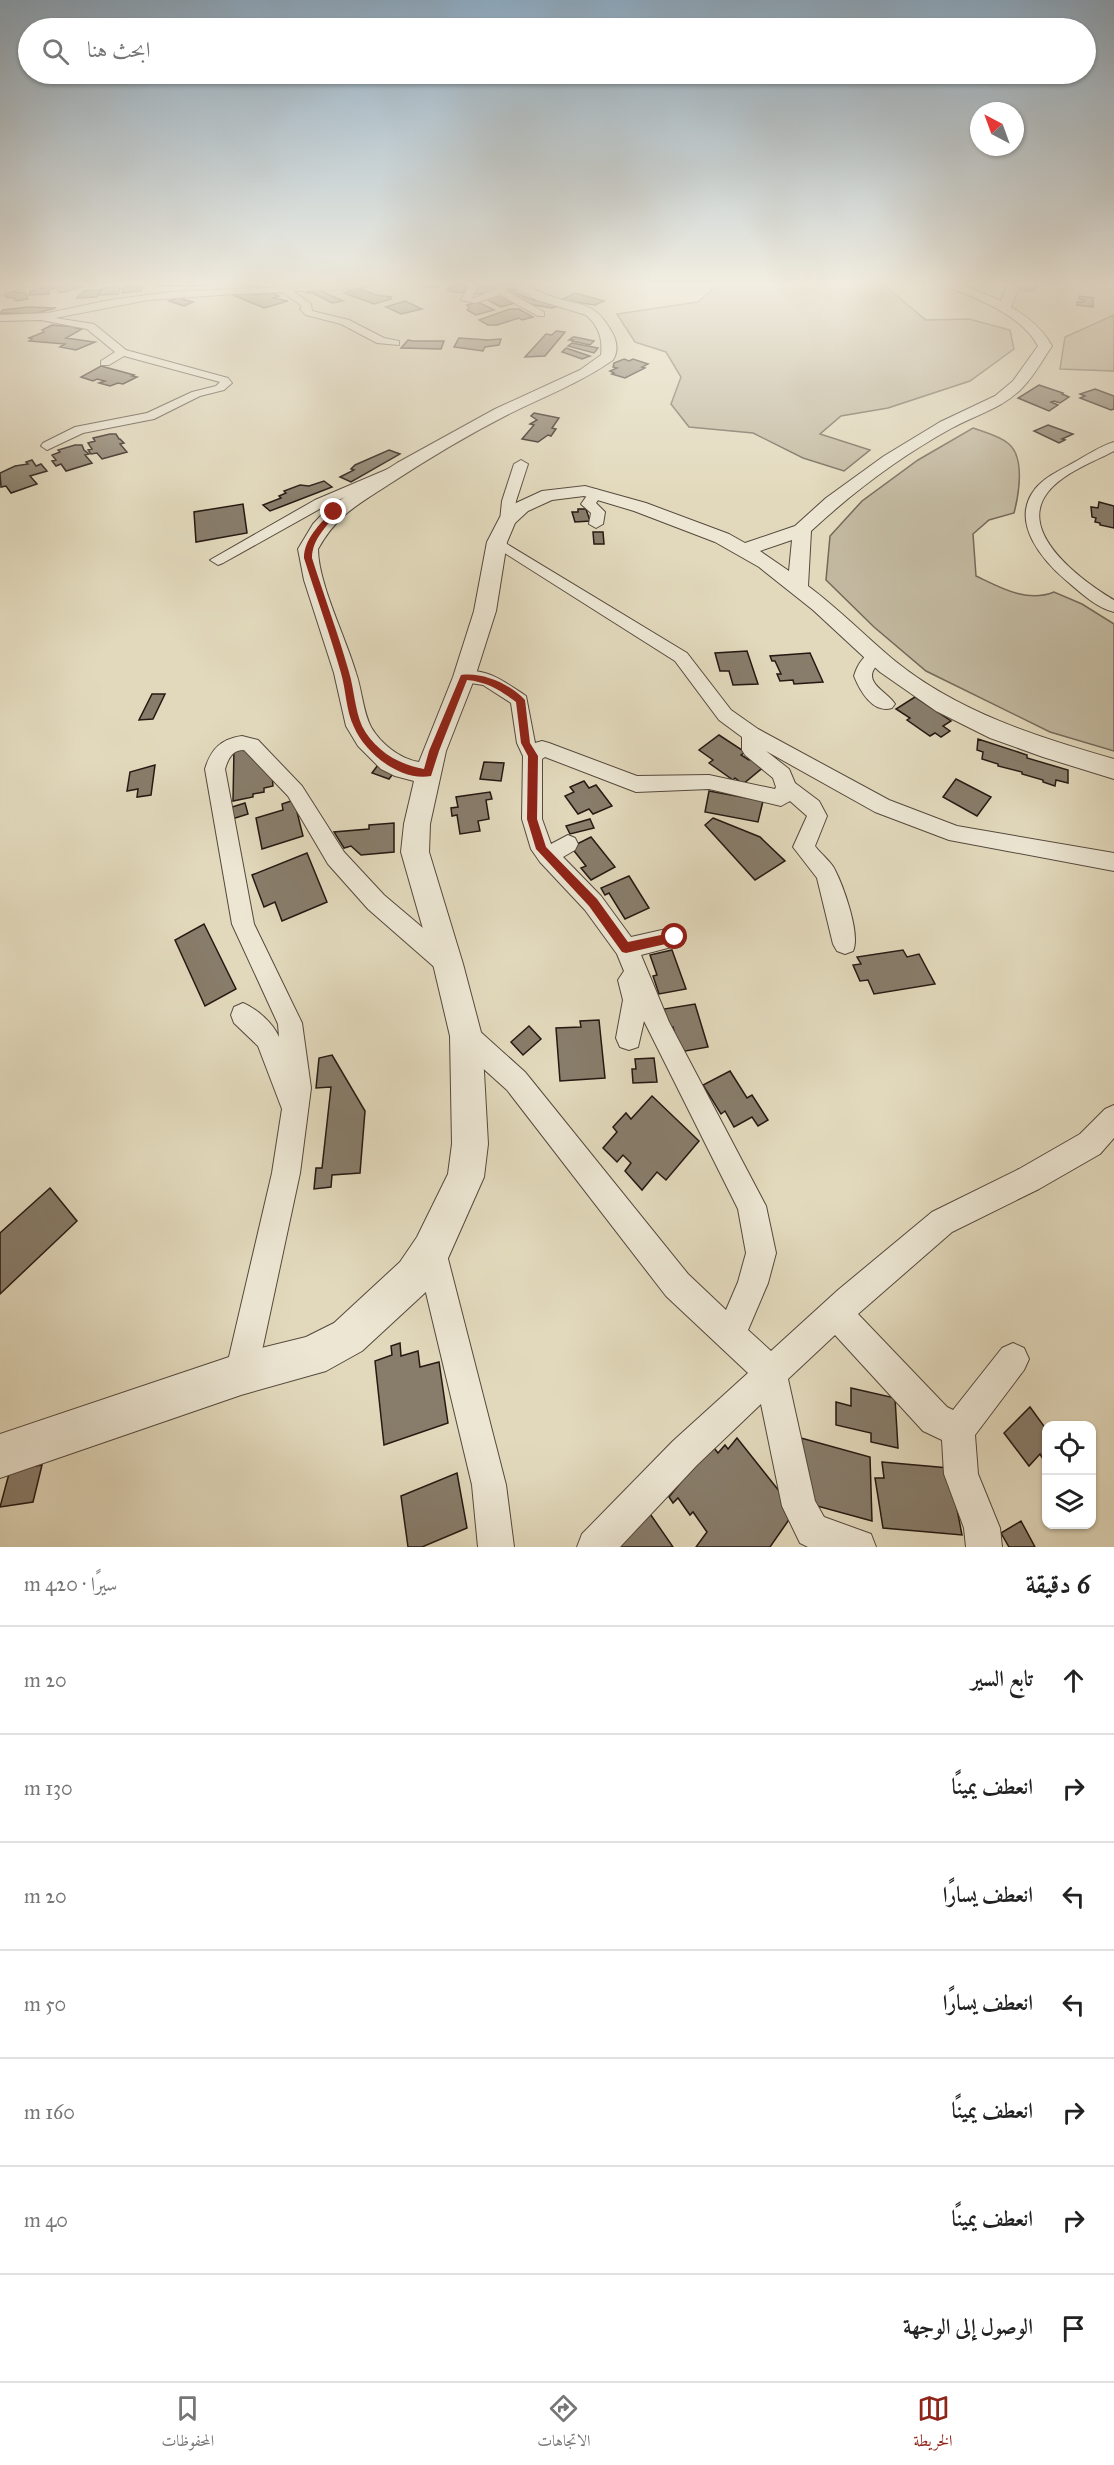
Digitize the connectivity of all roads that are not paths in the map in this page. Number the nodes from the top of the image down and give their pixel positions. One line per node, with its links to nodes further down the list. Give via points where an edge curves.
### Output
1 (119, 354): 5 (street)
2 (130, 354): 6 (street, via 226,383 150,416 79,430)
3 (608, 354): 9 (street, via 585,373 501,412)
4 (1039, 354): 13 (street, via 1018,384 1000,399 946,425 890,460 832,502)
5 (105, 363)
6 (47, 446)
7 (1114, 446): 18 (street, via 1049,483 1039,493 1032,523 1035,534 1060,566)
8 (521, 464): 11 (street)
9 (403, 467): 16 (street, via 320,503); 25 (street, via 334,512 315,535 308,558 358,726 390,762)
10 (596, 493): 11 (street, via 548,495 522,507); 12 (street, via 588,504 598,512); 15 (street, via 705,531)
11 (507, 520): 14 (street)
12 (596, 524)
13 (802, 530): 15 (street); 17 (street)
14 (497, 542): 20 (street, via 485,611); 22 (street, via 681,657 725,715)
15 (745, 550): 17 (street)
16 (218, 560)
17 (798, 587): 19 (street)
18 (1114, 607)
19 (875, 657): 21 (street, via 862,676 869,690); 24 (street, via 944,705 999,732)
20 (464, 677): 23 (street, via 487,679 520,700 526,743); 25 (street)
21 (886, 704)
22 (751, 734): 26 (street, via 752,750 782,774); 29 (street, via 882,807 938,828)
23 (533, 756): 26 (street, via 543,747 636,784 709,782 782,798); 28 (street, via 532,819)
24 (1114, 769)
25 (428, 774): 33 (street, via 415,852)
26 (786, 787): 32 (street, via 812,807 817,816 804,847 825,872)
27 (568, 844): 28 (street)
28 (548, 856): 31 (street, via 593,903)
29 (1114, 862)
30 (675, 937): 31 (street)
31 (623, 944): 36 (street, via 635,1000); 42 (street, via 660,1030 752,1206 761,1253)
32 (845, 944)
33 (448, 964): 35 (street); 37 (street, via 376,902 336,858 295,791 251,745 237,743 219,755 215,769 243,924 290,1023 298,1088)
34 (243, 1015): 37 (street, via 267,1038)
35 (466, 1036): 40 (street, via 470,1143 466,1177); 42 (street, via 516,1081 677,1285)
36 (629, 1038)
37 (295, 1109): 45 (street, via 286,1173)
38 (1114, 1118): 39 (street)
39 (1102, 1141): 41 (street, via 942,1222)
40 (431, 1251): 45 (street, via 414,1276 348,1337 311,1356); 48 (street, via 489,1485)
41 (836, 1313): 44 (street); 46 (street, via 935,1419)
42 (731, 1335): 44 (street)
43 (1013, 1359): 46 (street)
44 (771, 1373): 49 (street, via 684,1453); 50 (street, via 799,1506 812,1531)
45 (241, 1374): 47 (street)
46 (958, 1430): 51 (street, via 961,1474 982,1528)
47 (0, 1456)
48 (496, 1547)
49 (595, 1547)
50 (858, 1547)
51 (984, 1547)

